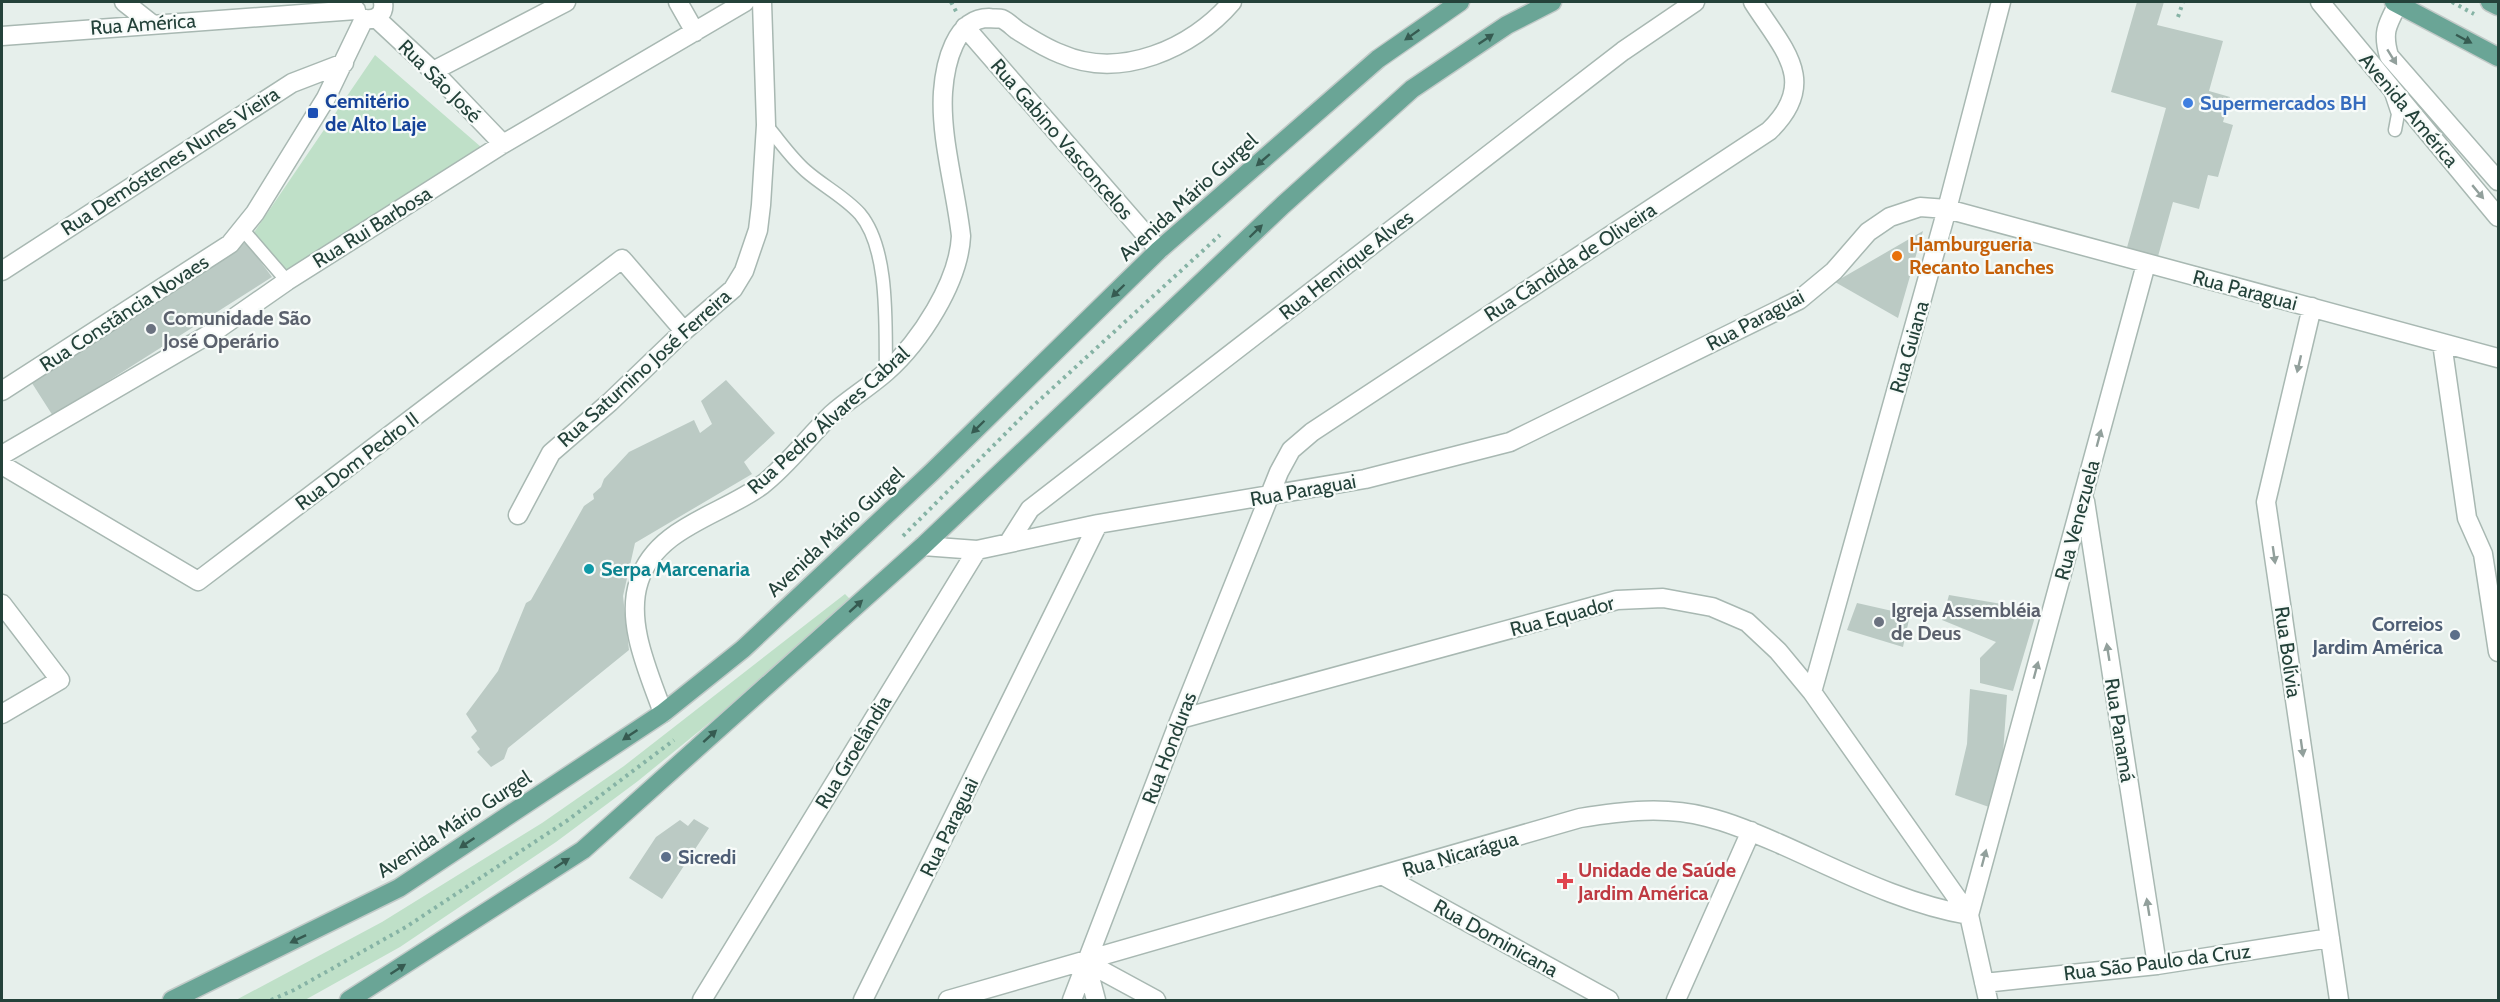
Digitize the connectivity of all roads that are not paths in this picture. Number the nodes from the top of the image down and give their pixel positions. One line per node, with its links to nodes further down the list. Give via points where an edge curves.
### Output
1 (124, 2): 19 (street)
2 (566, 2): 24 (street)
3 (678, 2): 20 (street)
4 (745, 2): 20 (street, Rua Rui Barbosa)
5 (762, 2): 26 (street, Rua Saturnino José Ferreira)
6 (1232, 2): 17 (street)
7 (1460, 2): 33 (main road, Avenida Mário Gurgel, one-way to 33, via 1378,59)
8 (1552, 2): 50 (main road, one-way to 8, via 1283,205 1412,89 1507,25)
9 (1695, 2): 49 (street, Rua Henrique Alves, via 1614,58 1030,509)
10 (1753, 2): 46 (street, Rua Cândida de Oliveira, via 1790,60 1795,80 1793,100 1783,117 1768,131 1312,432 1291,450)
11 (2001, 2): 30 (street, Rua Guiana)
12 (2320, 2): 25 (street, Avenida América)
13 (2490, 2): 15 (main road)
14 (2396, 3): 22 (main road, one-way to 22); 29 (street, Avenida América, one-way to 29, via 2384,40 2389,56)
15 (2499, 6)
16 (372, 8): 19 (street, Rua América); 23 (street, Rua Constância Novaes); 24 (street, Rua São José)
17 (1221, 9): 18 (street, via 1182,41 1147,58 1102,65 1055,52 1002,19)
18 (961, 20): 33 (street, Rua Gabino Vasconcelos); 41 (street, Rua Pedro Álvares Cabral, via 943,92 960,255 928,322 911,347)
19 (152, 24): 21 (street, Rua América)
20 (695, 32): 28 (street, Rua Rui Barbosa)
21 (2, 36)
22 (2499, 57)
23 (344, 63): 32 (street, Rua Constância Novaes); 35 (street, Rua Demóstenes Nunes Vieira, via 292,83)
24 (433, 71): 28 (street, Rua São José)
25 (2385, 81): 27 (lane, via 2398,114); 31 (street, Avenida América, one-way to 31)
26 (766, 125): 38 (street, Rua Saturnino José Ferreira, via 761,205 752,252 733,289); 41 (lane, via 804,170 860,215 869,230 877,249 881,277)
27 (2396, 130)
28 (503, 144): 36 (street, Rua Rui Barbosa)
29 (2499, 182)
30 (1947, 209): 34 (street, Rua Paraguai); 46 (street, Rua Paraguai, via 1920,207 1890,217 1868,232 1834,271 1799,300 1510,442 1365,479); 56 (street, Rua Guiana)
31 (2499, 217)
32 (243, 230): 36 (lane); 42 (street, Rua Constância Novaes, via 230,244)
33 (1159, 250): 57 (main road, Avenida Mário Gurgel, one-way to 57, via 760,633)
34 (2141, 260): 37 (street, Rua Paraguai); 45 (street, Rua Venezuela, one-way to 34)
35 (2, 271)
36 (286, 282): 43 (street, Rua Rui Barbosa, via 182,351)
37 (2312, 308): 39 (street, Rua Paraguai); 63 (street, Rua Bolívia, one-way to 63, via 2266,502)
38 (684, 331): 44 (street, Rua Dom Pedro II, via 622,259 198,581); 47 (street, Rua Saturnino José Ferreira, via 551,453)
39 (2442, 343): 40 (street, Rua Paraguai); 52 (street, via 2467,518)
40 (2499, 358)
41 (885, 372): 57 (street, Rua Pedro Álvares Cabral, via 835,412 762,485 683,530 644,567 635,612 644,660)
42 (2, 391)
43 (2, 455)
44 (2, 465)
45 (2084, 495): 62 (street, Rua Venezuela, one-way to 45); 65 (street, Rua Panamá, one-way to 45)
46 (1269, 496): 48 (street, Rua Paraguai); 59 (street, Rua Honduras)
47 (518, 514)
48 (1098, 524): 49 (street, Rua Paraguai); 70 (street, Rua Paraguai)
49 (1009, 542): 51 (street, Rua Paraguai)
50 (923, 546): 51 (street); 68 (main road, one-way to 50, via 583,850)
51 (977, 550): 69 (street, Rua Groelândia)
52 (2483, 554): 53 (street); 55 (street)
53 (2499, 573)
54 (2, 604): 58 (street, via 60,680)
55 (2499, 652)
56 (1812, 692): 59 (street, Rua Equador, via 1747,622 1712,607 1663,598 1617,600); 62 (street, Rua Equador)
57 (663, 713): 67 (main road, Avenida Mário Gurgel, one-way to 67, via 399,888)
58 (2, 714)
59 (1180, 719): 64 (street, Rua Honduras)
60 (1751, 831): 61 (street, Rua Nicarágua, via 1707,817 1628,810 1580,818); 62 (street, Rua Nicarágua, via 1934,909); 76 (street)
61 (1384, 876): 64 (street, Rua Nicarágua); 75 (street, Rua Dominicana)
62 (1969, 915): 66 (street, Rua Equador)
63 (2330, 938): 65 (street, Rua São Paulo da Cruz); 77 (street, Rua Bolívia)
64 (1086, 962): 71 (street, Rua Nicarágua); 72 (street, Rua Honduras); 73 (street); 74 (street)
65 (2157, 965): 66 (street, Rua São Paulo da Cruz)
66 (1986, 992)
67 (172, 1000)
68 (349, 1000)
69 (702, 1000)
70 (863, 1000)
71 (948, 1000)
72 (1072, 1000)
73 (1096, 1000)
74 (1156, 1000)
75 (1609, 1000)
76 (1676, 1000)
77 (2339, 1000)

